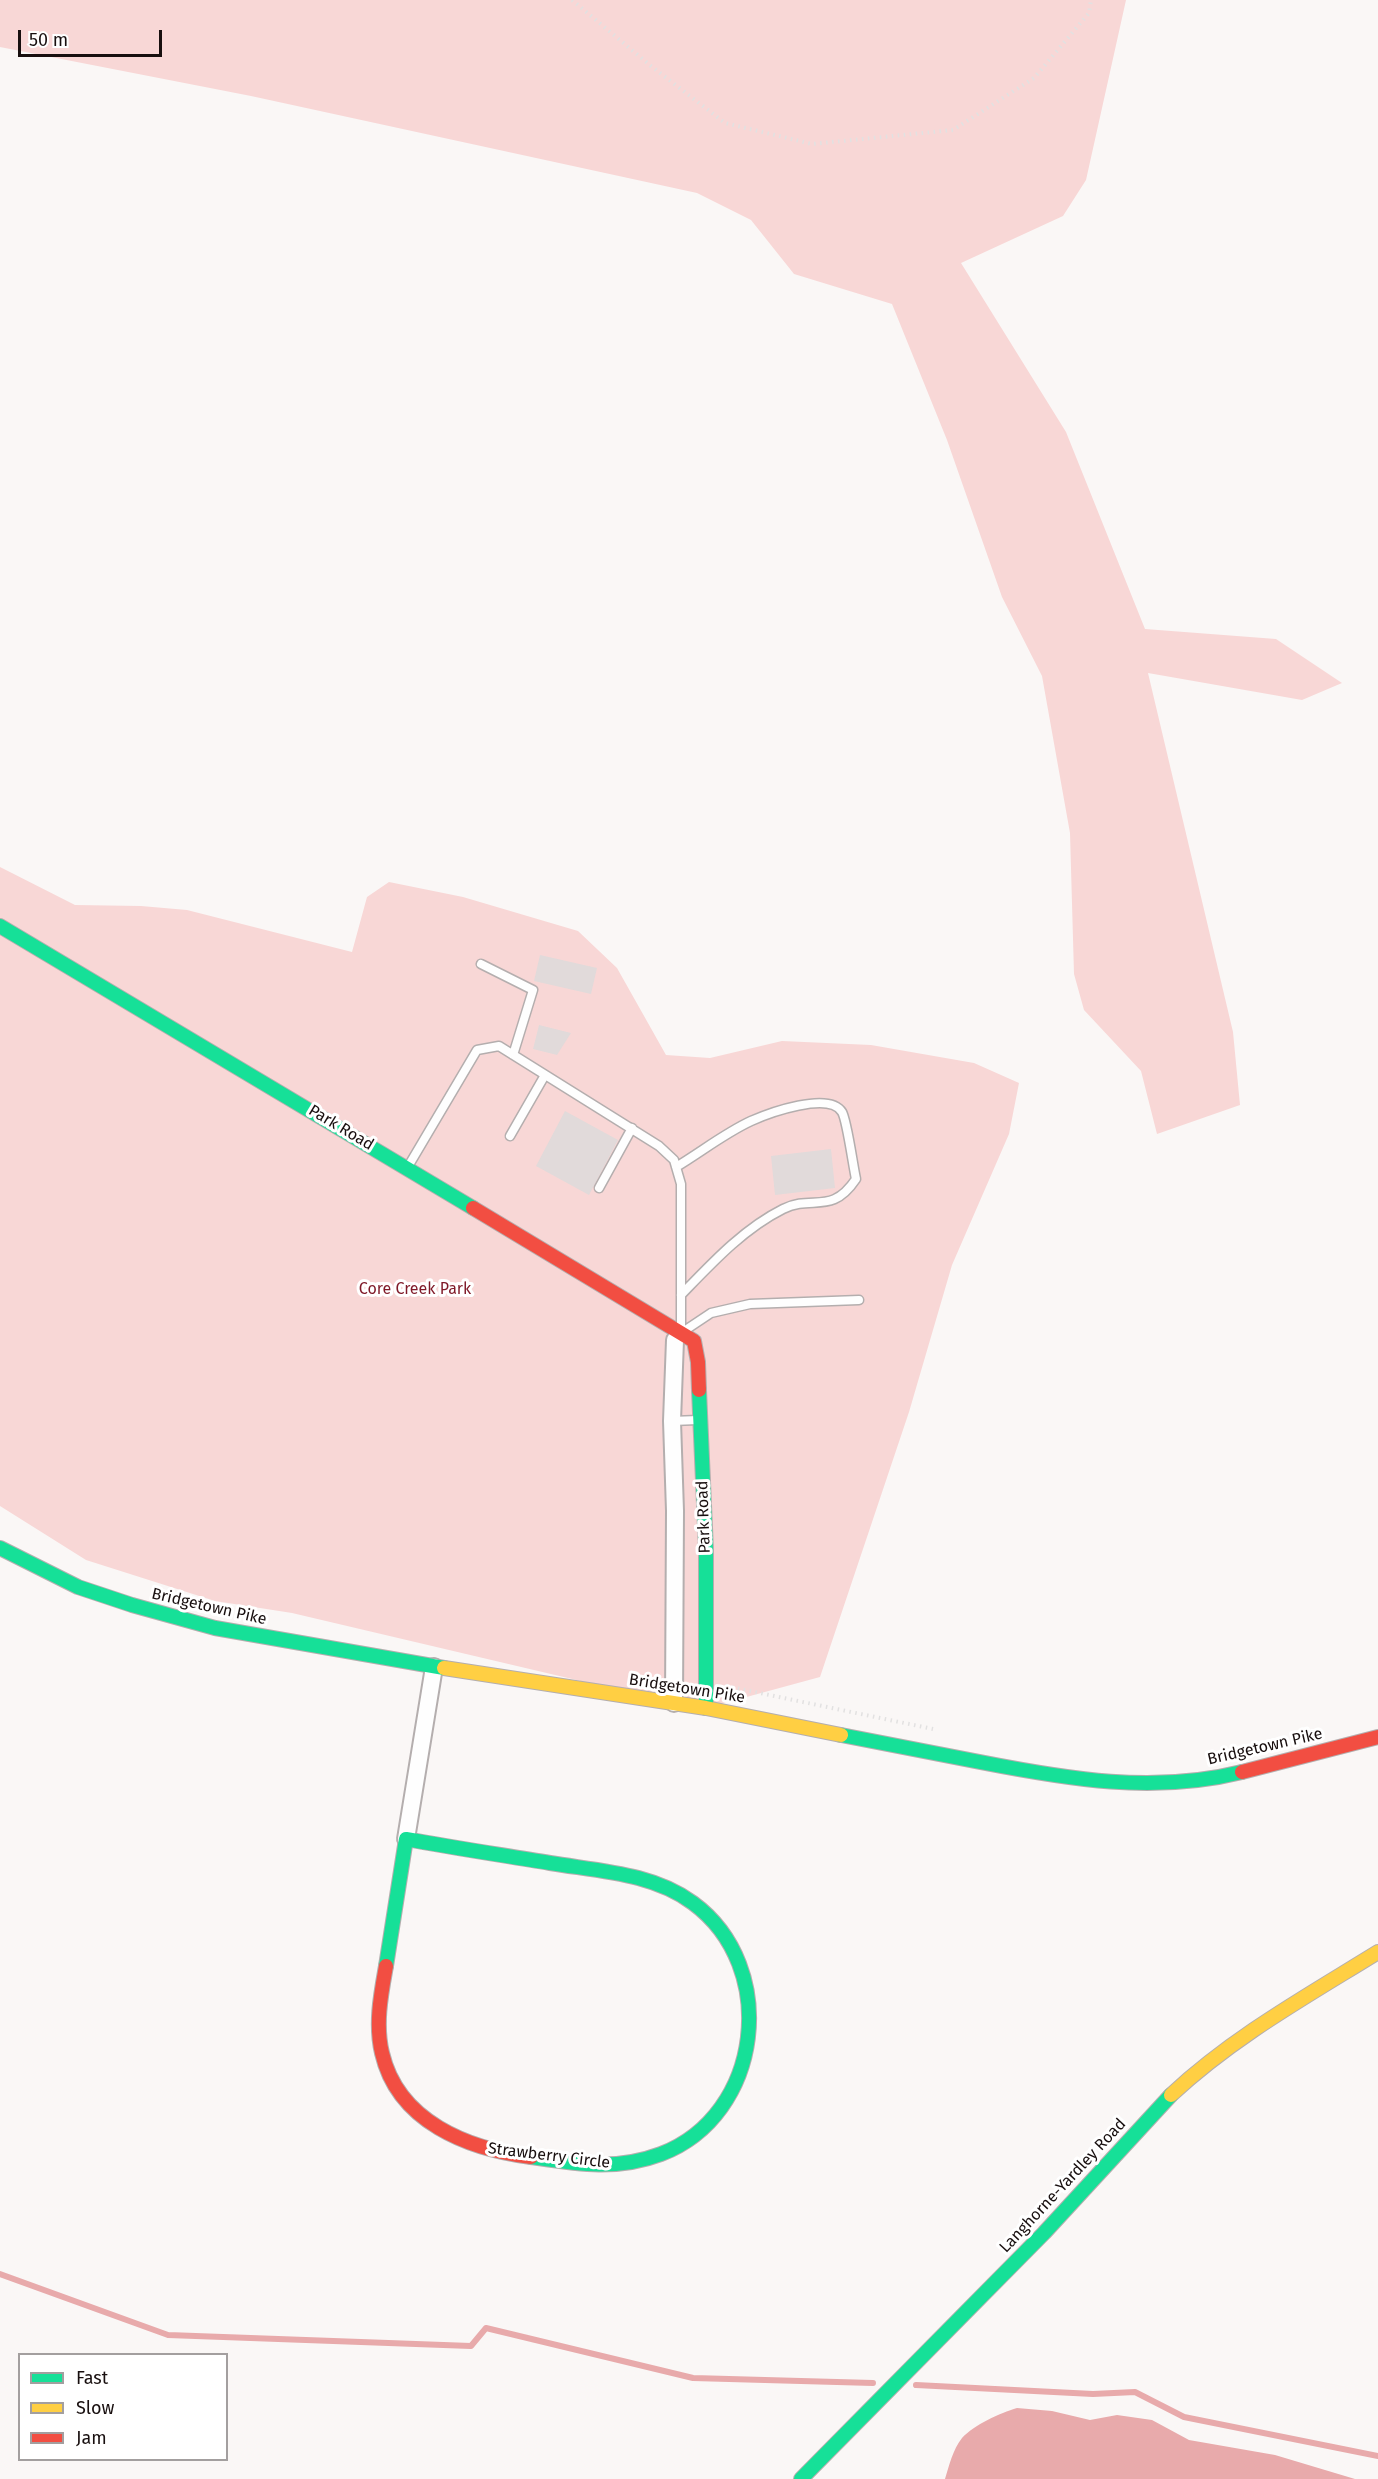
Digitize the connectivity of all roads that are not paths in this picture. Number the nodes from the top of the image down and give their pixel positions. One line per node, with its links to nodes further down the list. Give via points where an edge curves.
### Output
1 (0, 926): 8 (street, Park Road)
2 (481, 964): 3 (lane, via 533,990)
3 (513, 1055): 4 (lane); 8 (lane, via 499,1046 477,1050)
4 (545, 1075): 5 (lane); 6 (lane)
5 (632, 1128): 7 (lane, via 659,1146); 9 (lane)
6 (510, 1136)
7 (676, 1167): 10 (lane, via 681,1184); 10 (lane, via 750,1122 821,1102 834,1104 842,1112 856,1179 837,1200 784,1208 748,1231)
8 (407, 1168): 12 (street, Park Road)
9 (599, 1188)
10 (681, 1296): 12 (lane)
11 (859, 1300): 12 (lane, via 750,1304 711,1313)
12 (681, 1333): 13 (street, Park Road, via 694,1341); 14 (street, Park Road, via 675,1340)
13 (701, 1420): 14 (lane); 18 (street, Park Road)
14 (672, 1421): 17 (street, Park Road)
15 (0, 1548): 16 (street, Bridgetown Pike, via 78,1587 182,1619)
16 (434, 1667): 17 (street, Bridgetown Pike); 20 (street, Strawberry Circle)
17 (674, 1703): 18 (street, Bridgetown Pike)
18 (706, 1708): 19 (street, Bridgetown Pike, via 1105,1783 1160,1783 1233,1774)
19 (1378, 1737)
20 (406, 1839): 20 (street, Strawberry Circle, via 650,1881 693,1903 728,1942 743,1972 750,2007 746,2060 723,2108 673,2150 612,2166 485,2149 442,2131 422,2116 393,2081 379,2035 379,2008)
21 (1378, 1953): 22 (street, Langhorne-Yardley Road, via 1251,2030 1192,2074 1044,2233)
22 (801, 2479)

